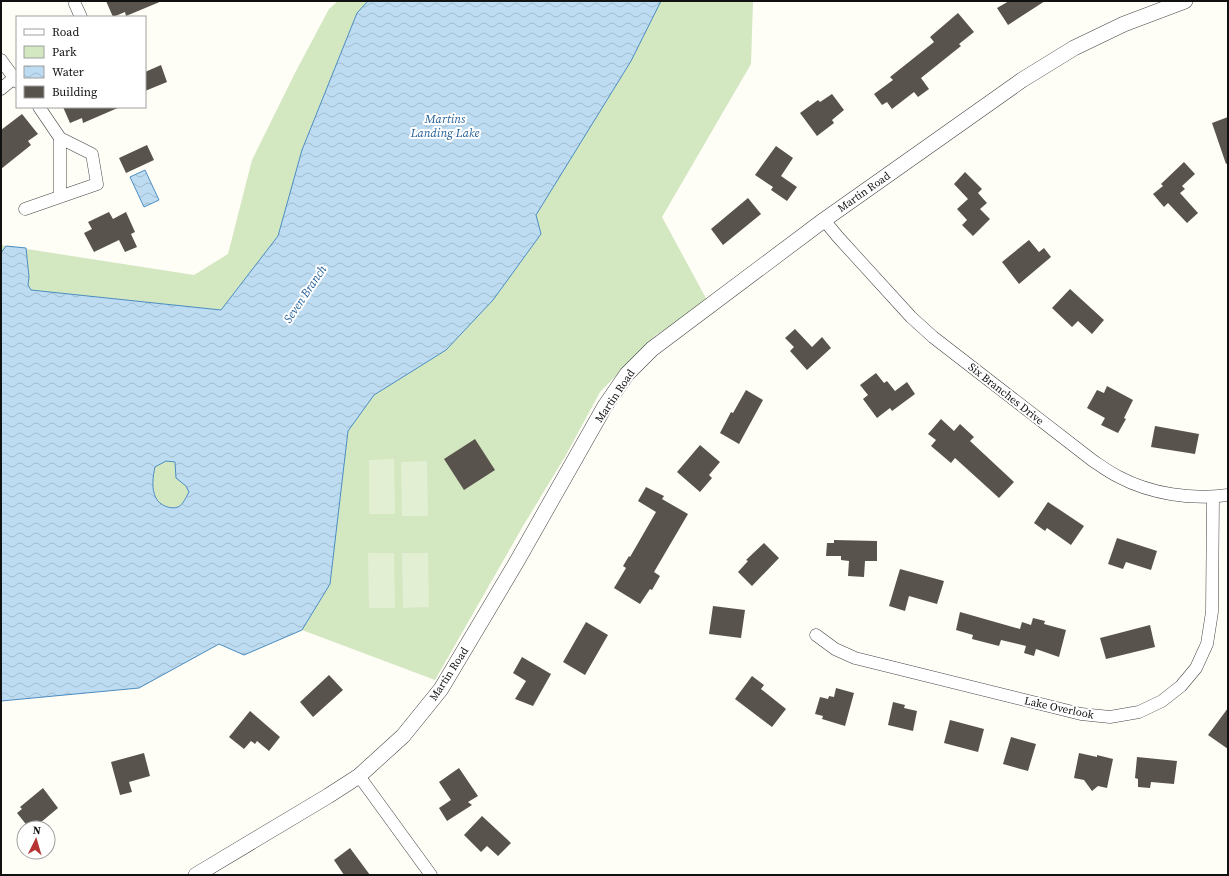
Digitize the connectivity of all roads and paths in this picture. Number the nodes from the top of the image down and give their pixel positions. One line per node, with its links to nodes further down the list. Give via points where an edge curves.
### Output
1 (1185, 1): 11 (street, Martin Road, via 1124,24 1067,52 1022,80)
2 (75, 4): 3 (street)
3 (81, 16)
4 (1, 60): 5 (street)
5 (15, 80): 6 (street)
6 (1, 89)
7 (40, 108): 8 (street)
8 (60, 138): 9 (street); 9 (street, via 92,154 97,184)
9 (60, 197): 10 (street)
10 (25, 210)
11 (824, 220): 13 (street, Six Branches Drive, via 910,317 1092,460 1119,477 1149,489 1181,496); 15 (street, Martin Road, via 652,349 627,374 605,406 441,690 403,736)
12 (1228, 495): 13 (street, Six Branches Drive)
13 (1213, 497): 14 (street, Lake Overlook, via 1212,612 1207,644 1196,668 1181,686 1162,701 1139,712 1110,717 1081,714 855,658 835,649)
14 (816, 635)
15 (358, 776): 16 (street, Martin Road); 17 (street)
16 (196, 875)
17 (431, 875)

